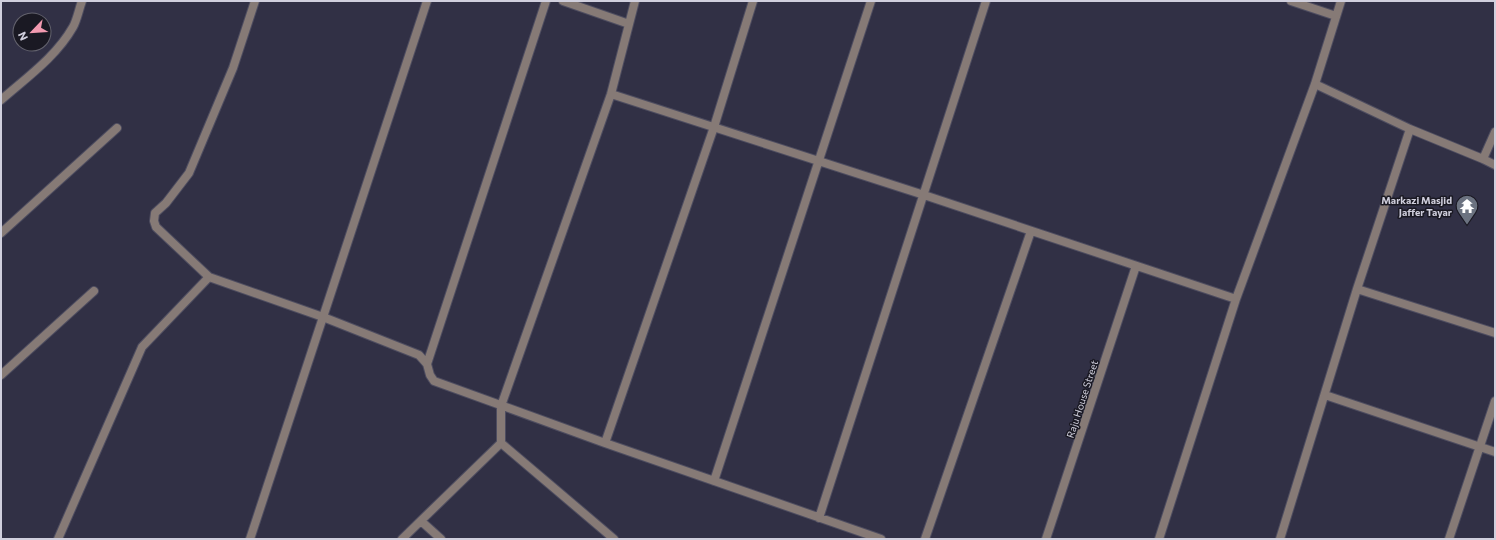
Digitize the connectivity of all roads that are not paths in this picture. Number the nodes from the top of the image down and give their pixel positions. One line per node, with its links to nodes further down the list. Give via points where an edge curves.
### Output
1 (82, 1): 16 (street, via 74,26 62,44)
2 (255, 1): 28 (street, via 233,68 189,173 155,213 156,227)
3 (427, 1): 32 (street)
4 (546, 1): 34 (street)
5 (563, 1): 13 (street)
6 (635, 1): 13 (street)
7 (753, 1): 17 (street)
8 (871, 1): 22 (street)
9 (986, 1): 24 (street)
10 (1291, 1): 12 (street)
11 (1341, 1): 12 (street)
12 (1336, 16): 14 (street)
13 (629, 24): 15 (street)
14 (1315, 84): 19 (street); 31 (street)
15 (611, 94): 17 (street); 38 (street)
16 (1, 100)
17 (714, 127): 22 (street); 40 (street)
18 (117, 128): 26 (street)
19 (1410, 129): 21 (street); 29 (street)
20 (1495, 132): 21 (street)
21 (1483, 159): 23 (street)
22 (818, 161): 24 (street); 43 (street)
23 (1495, 165)
24 (924, 195): 25 (street); 44 (street)
25 (1031, 230): 27 (street); 52 (street)
26 (1, 233)
27 (1136, 266): 31 (street); 53 (street, Raju House Street)
28 (209, 277): 32 (street); 46 (street, via 142,347)
29 (1357, 289): 33 (street); 36 (street)
30 (94, 290): 35 (street)
31 (1236, 299): 54 (street)
32 (323, 317): 34 (street, via 419,355); 47 (street)
33 (1495, 333)
34 (427, 364): 38 (street, via 434,381)
35 (1, 375)
36 (1325, 395): 41 (street); 55 (street)
37 (1495, 401): 41 (street)
38 (501, 406): 39 (street); 40 (street)
39 (501, 443): 45 (street); 50 (street)
40 (605, 443): 43 (street)
41 (1480, 447): 42 (street); 56 (street)
42 (1495, 452)
43 (714, 481): 44 (street)
44 (819, 518): 51 (street)
45 (421, 521): 48 (street); 49 (street)
46 (58, 539)
47 (250, 539)
48 (402, 539)
49 (441, 539)
50 (614, 539)
51 (881, 539)
52 (925, 539)
53 (1046, 539)
54 (1159, 539)
55 (1280, 539)
56 (1449, 539)

